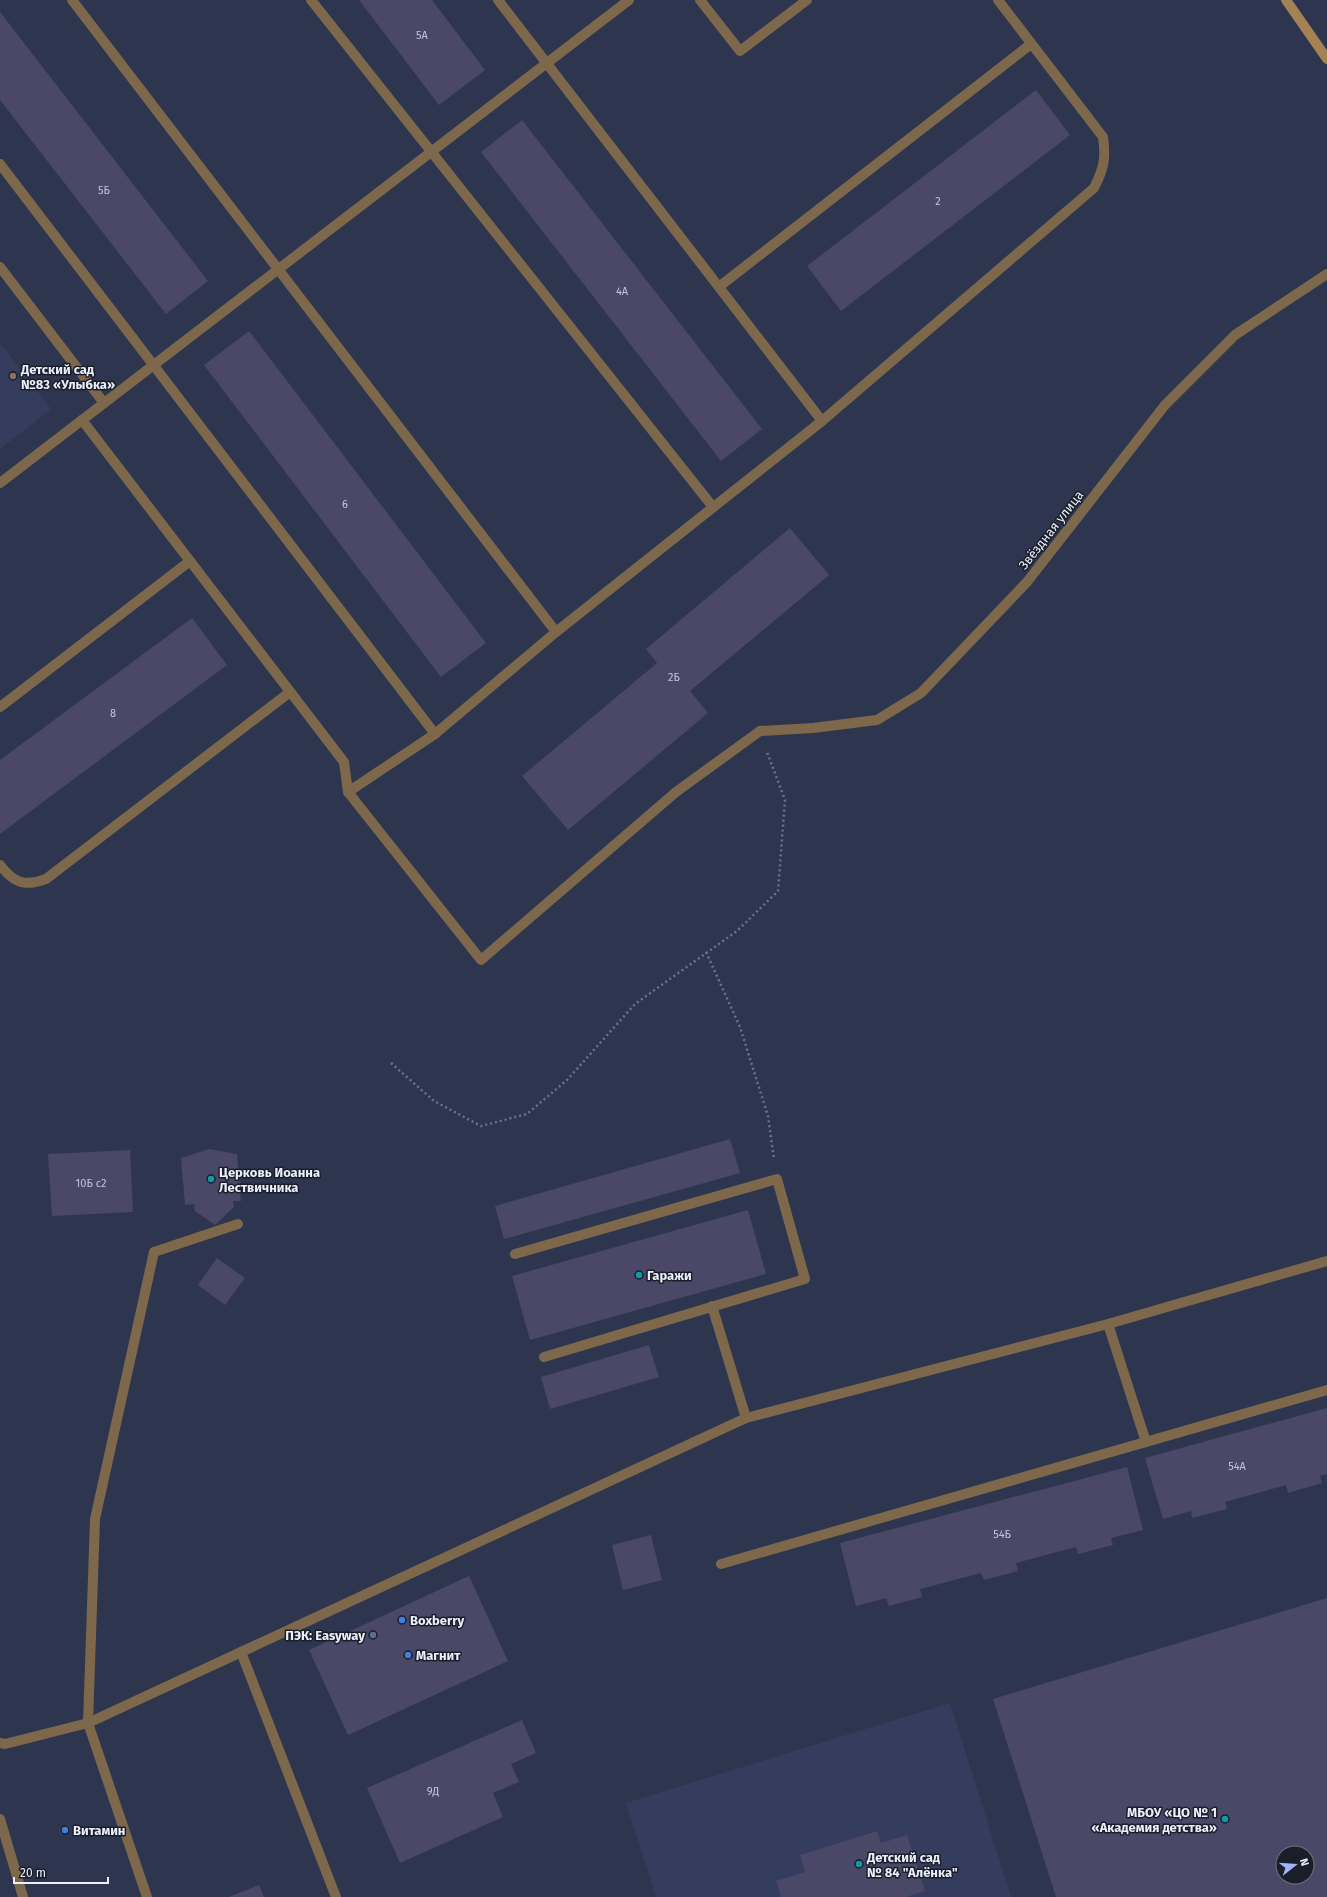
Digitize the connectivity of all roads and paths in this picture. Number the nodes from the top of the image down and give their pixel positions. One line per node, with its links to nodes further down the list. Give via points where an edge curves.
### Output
1 (72, 0): 15 (street)
2 (311, 0): 12 (street)
3 (498, 0): 11 (street)
4 (629, 0): 11 (street)
5 (700, 0): 6 (street, via 740,51)
6 (807, 0)
7 (998, 0): 9 (street)
8 (1286, 0): 10 (main road)
9 (1032, 44): 17 (street); 21 (street, via 1104,137 1104,168 1094,188)
10 (1327, 59)
11 (546, 62): 12 (street); 17 (street)
12 (431, 152): 15 (street); 23 (street)
13 (0, 164): 18 (street)
14 (0, 267): 19 (street)
15 (279, 270): 18 (street); 25 (street)
16 (1327, 274): 28 (street, Звёздная улица, via 1235,335 1165,405 1027,582 921,693 877,720)
17 (720, 286): 21 (street)
18 (154, 365): 19 (street); 29 (street)
19 (104, 403): 20 (street)
20 (82, 420): 22 (street); 24 (street)
21 (822, 421): 23 (street)
22 (0, 483)
23 (713, 507): 25 (street)
24 (190, 561): 26 (street); 27 (street)
25 (556, 632): 29 (street)
26 (290, 692): 30 (street, via 344,762); 31 (street, via 46,879 33,884 18,881 8,875)
27 (0, 707)
28 (760, 731): 30 (street, via 676,792 481,960); 32 (path, via 785,800 778,891 737,931)
29 (436, 734): 30 (street)
30 (348, 792)
31 (0, 865)
32 (706, 952): 33 (path, via 635,1004 567,1080 526,1114 481,1126 434,1102); 34 (path, via 740,1027 768,1116)
33 (392, 1063)
34 (777, 1179): 36 (street); 38 (street, via 805,1279)
35 (238, 1224): 46 (street, via 154,1252 95,1519)
36 (515, 1254)
37 (1327, 1261): 39 (street)
38 (712, 1306): 40 (street); 42 (street)
39 (1108, 1324): 42 (street); 43 (street)
40 (544, 1357)
41 (1327, 1390): 43 (street)
42 (746, 1418): 45 (street)
43 (1146, 1442): 44 (street)
44 (721, 1564)
45 (241, 1652): 46 (street); 51 (street)
46 (88, 1723): 47 (street, via 5,1744); 50 (street)
47 (0, 1743)
48 (0, 1819): 49 (street)
49 (23, 1897)
50 (147, 1897)
51 (336, 1897)

